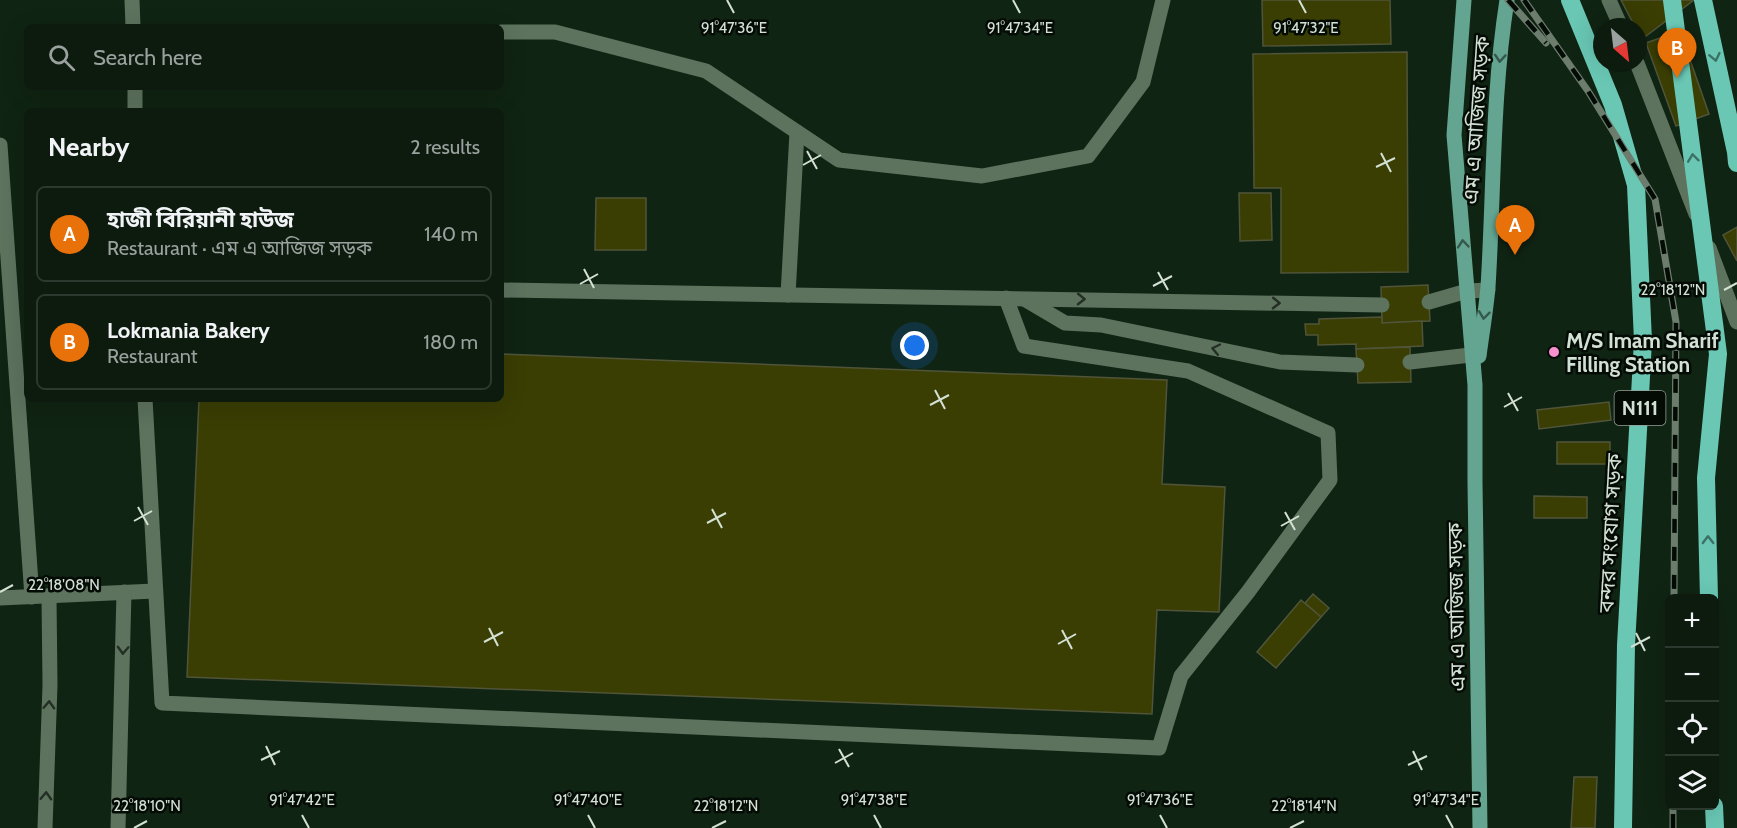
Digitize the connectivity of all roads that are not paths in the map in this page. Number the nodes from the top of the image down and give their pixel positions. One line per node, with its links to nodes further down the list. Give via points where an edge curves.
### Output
1 (132, 0): 10 (street)
2 (1163, 0): 15 (street, via 1143,82 1088,156 982,176 839,160)
3 (1464, 0): 20 (main road, এম এ আজিজ সড়ক, one-way to 3, via 1454,135)
4 (1507, 0): 19 (main road, এম এ আজিজ সড়ক, one-way to 19, via 1497,87)
5 (1570, 0): 41 (highway, বন্দর সংযোগ সড়ক / N111, via 1613,105 1636,185 1643,341 1626,645)
6 (1609, 0): 9 (street)
7 (1672, 0): 33 (highway, one-way to 7, via 1706,478 1718,354)
8 (1703, 0): 17 (highway, one-way to 17)
9 (1617, 18)
10 (133, 24)
11 (504, 32): 15 (street, via 555,32 706,70)
12 (1640, 72): 26 (street)
13 (135, 90): 14 (street)
14 (135, 108)
15 (797, 132): 21 (street)
16 (0, 145): 34 (street)
17 (1737, 163)
18 (504, 290): 21 (street)
19 (1488, 290): 20 (street); 27 (main road, এম এ আজিজ সড়ক, one-way to 27)
20 (1467, 291): 24 (street); 27 (main road, এম এ আজিজ সড়ক)
21 (788, 295): 22 (street)
22 (1006, 298): 23 (street); 31 (street, via 1024,346 1188,371 1328,433 1330,480 1181,676 1159,748 162,703)
23 (1023, 298): 25 (street, one-way to 25); 29 (street, one-way to 23, via 1280,362 1101,325 1065,323)
24 (1429, 302)
25 (1382, 305)
26 (1737, 322)
27 (1476, 355): 28 (street); 40 (main road, এম এ আজিজ সড়ক)
28 (1410, 362)
29 (1357, 365)
30 (145, 402): 31 (street)
31 (155, 591): 32 (street)
32 (124, 592): 35 (street); 39 (street, one-way to 39)
33 (1709, 594)
34 (32, 597): 35 (street); 36 (street)
35 (49, 597): 38 (street, one-way to 35)
36 (0, 598)
37 (1714, 810): 42 (highway)
38 (45, 828)
39 (118, 828)
40 (1480, 828)
41 (1623, 828)
42 (1714, 828)

